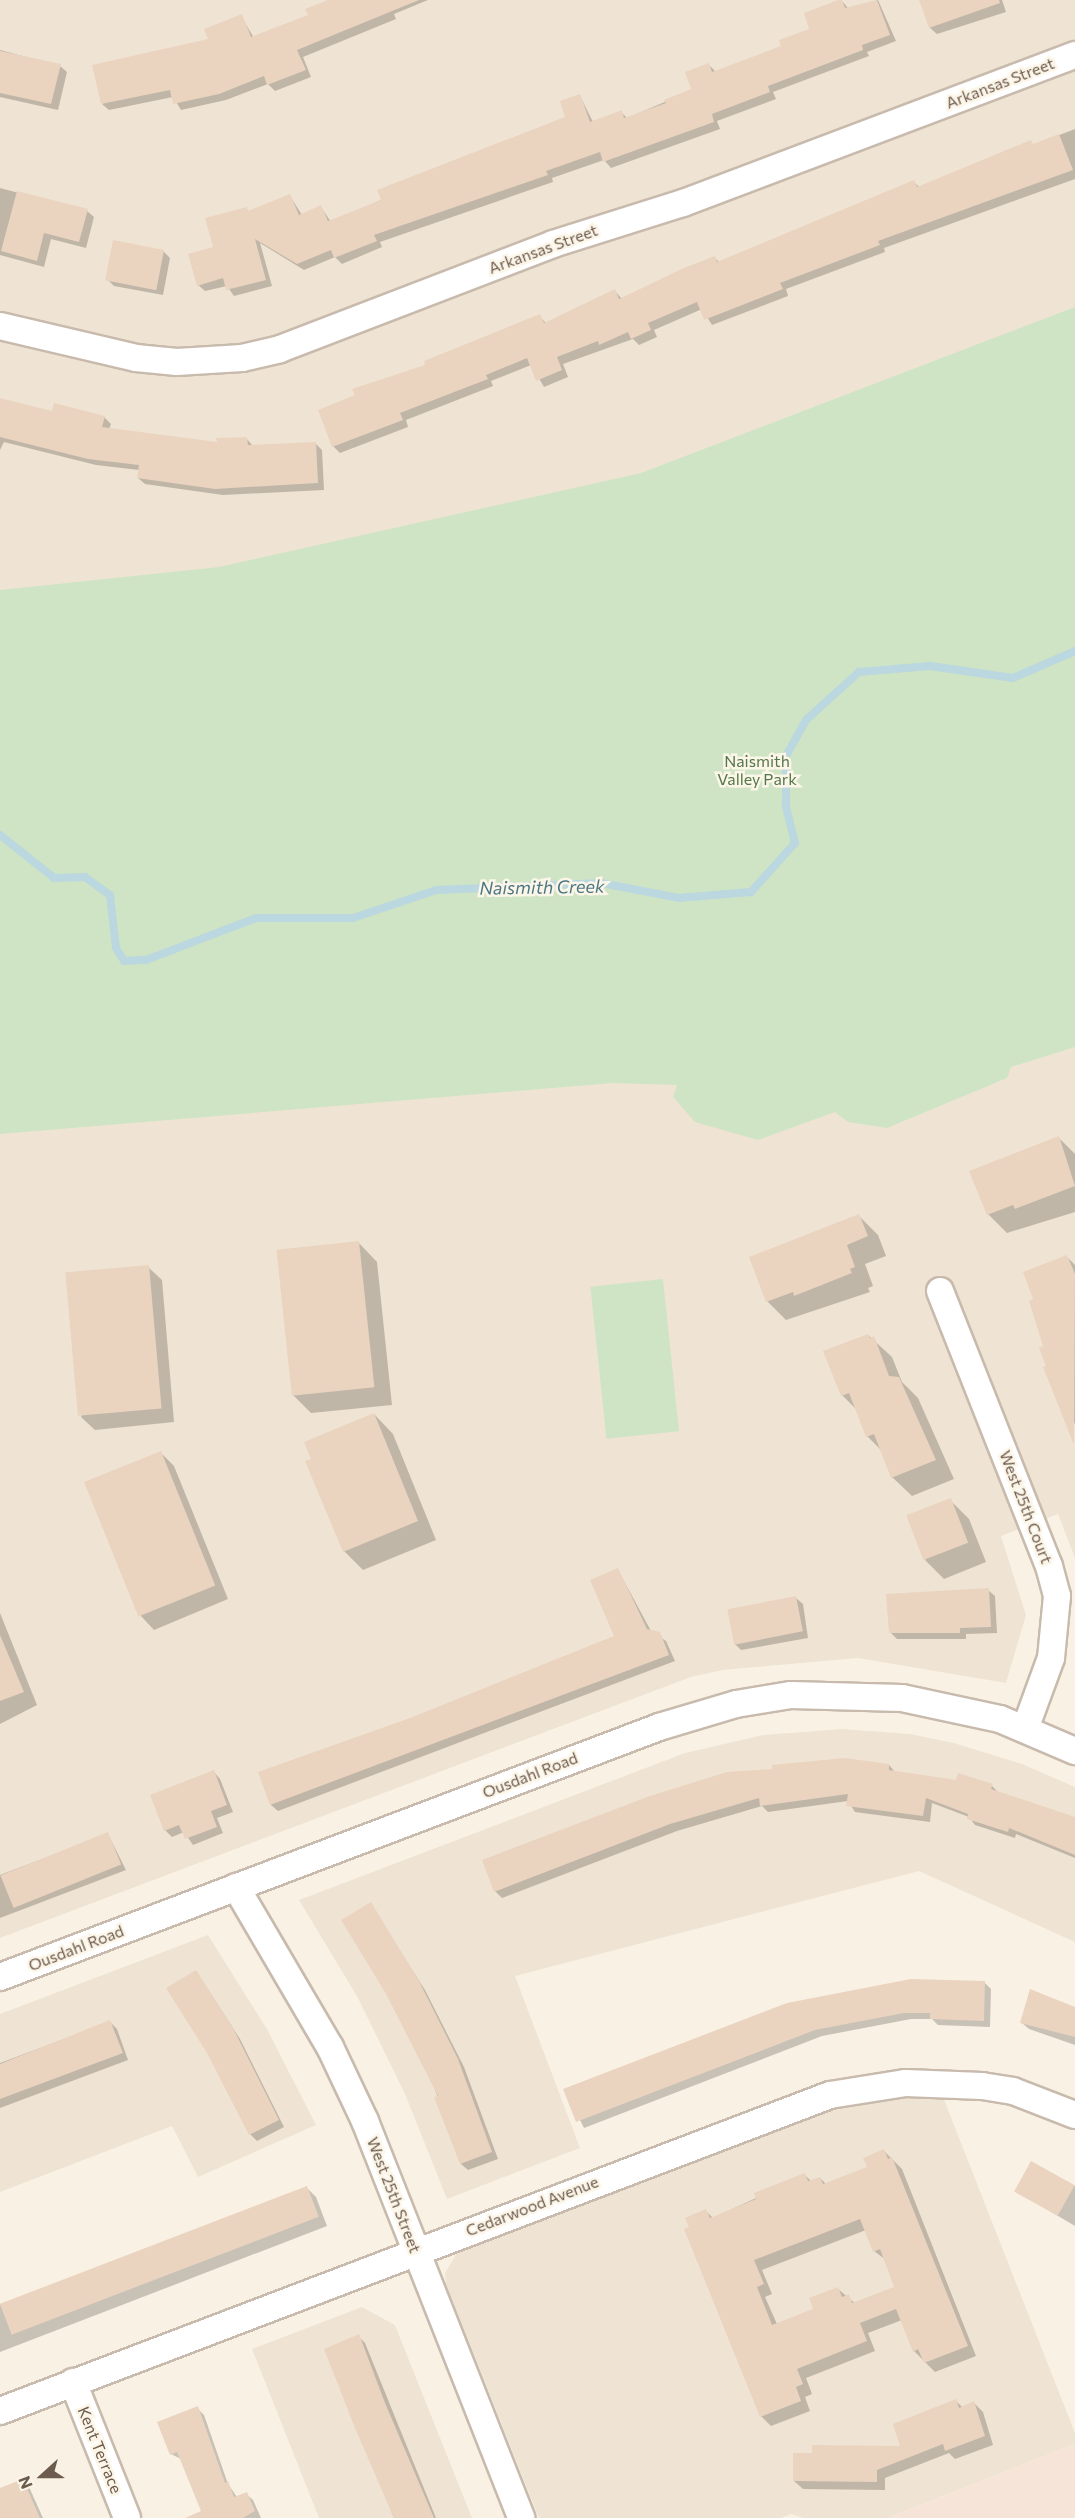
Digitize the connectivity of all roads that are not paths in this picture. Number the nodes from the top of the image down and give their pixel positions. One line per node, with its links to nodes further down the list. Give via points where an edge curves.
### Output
1 (1075, 55): 2 (street, Arkansas Street, via 683,203 553,244 280,349 242,358 177,362 136,358)
2 (0, 326)
3 (940, 1291): 4 (street, West 25th Court, via 1049,1566 1057,1596 1051,1658)
4 (1025, 1729): 5 (street, Ousdahl Road); 6 (street, Ousdahl Road, via 1000,1719 902,1698 791,1695 736,1704 658,1727)
5 (1075, 1750)
6 (236, 1887): 7 (street, Ousdahl Road); 9 (street, West 25th Street, via 330,2047 365,2121)
7 (0, 1977)
8 (1075, 2115): 9 (street, Cedarwood Avenue, via 1025,2095 982,2086 906,2083 864,2087 755,2120)
9 (416, 2251): 10 (street, Cedarwood Avenue); 13 (street, West 25th Street)
10 (73, 2382): 11 (street, Cedarwood Avenue); 12 (street, Kent Terrace)
11 (0, 2411)
12 (127, 2518)
13 (521, 2518)

